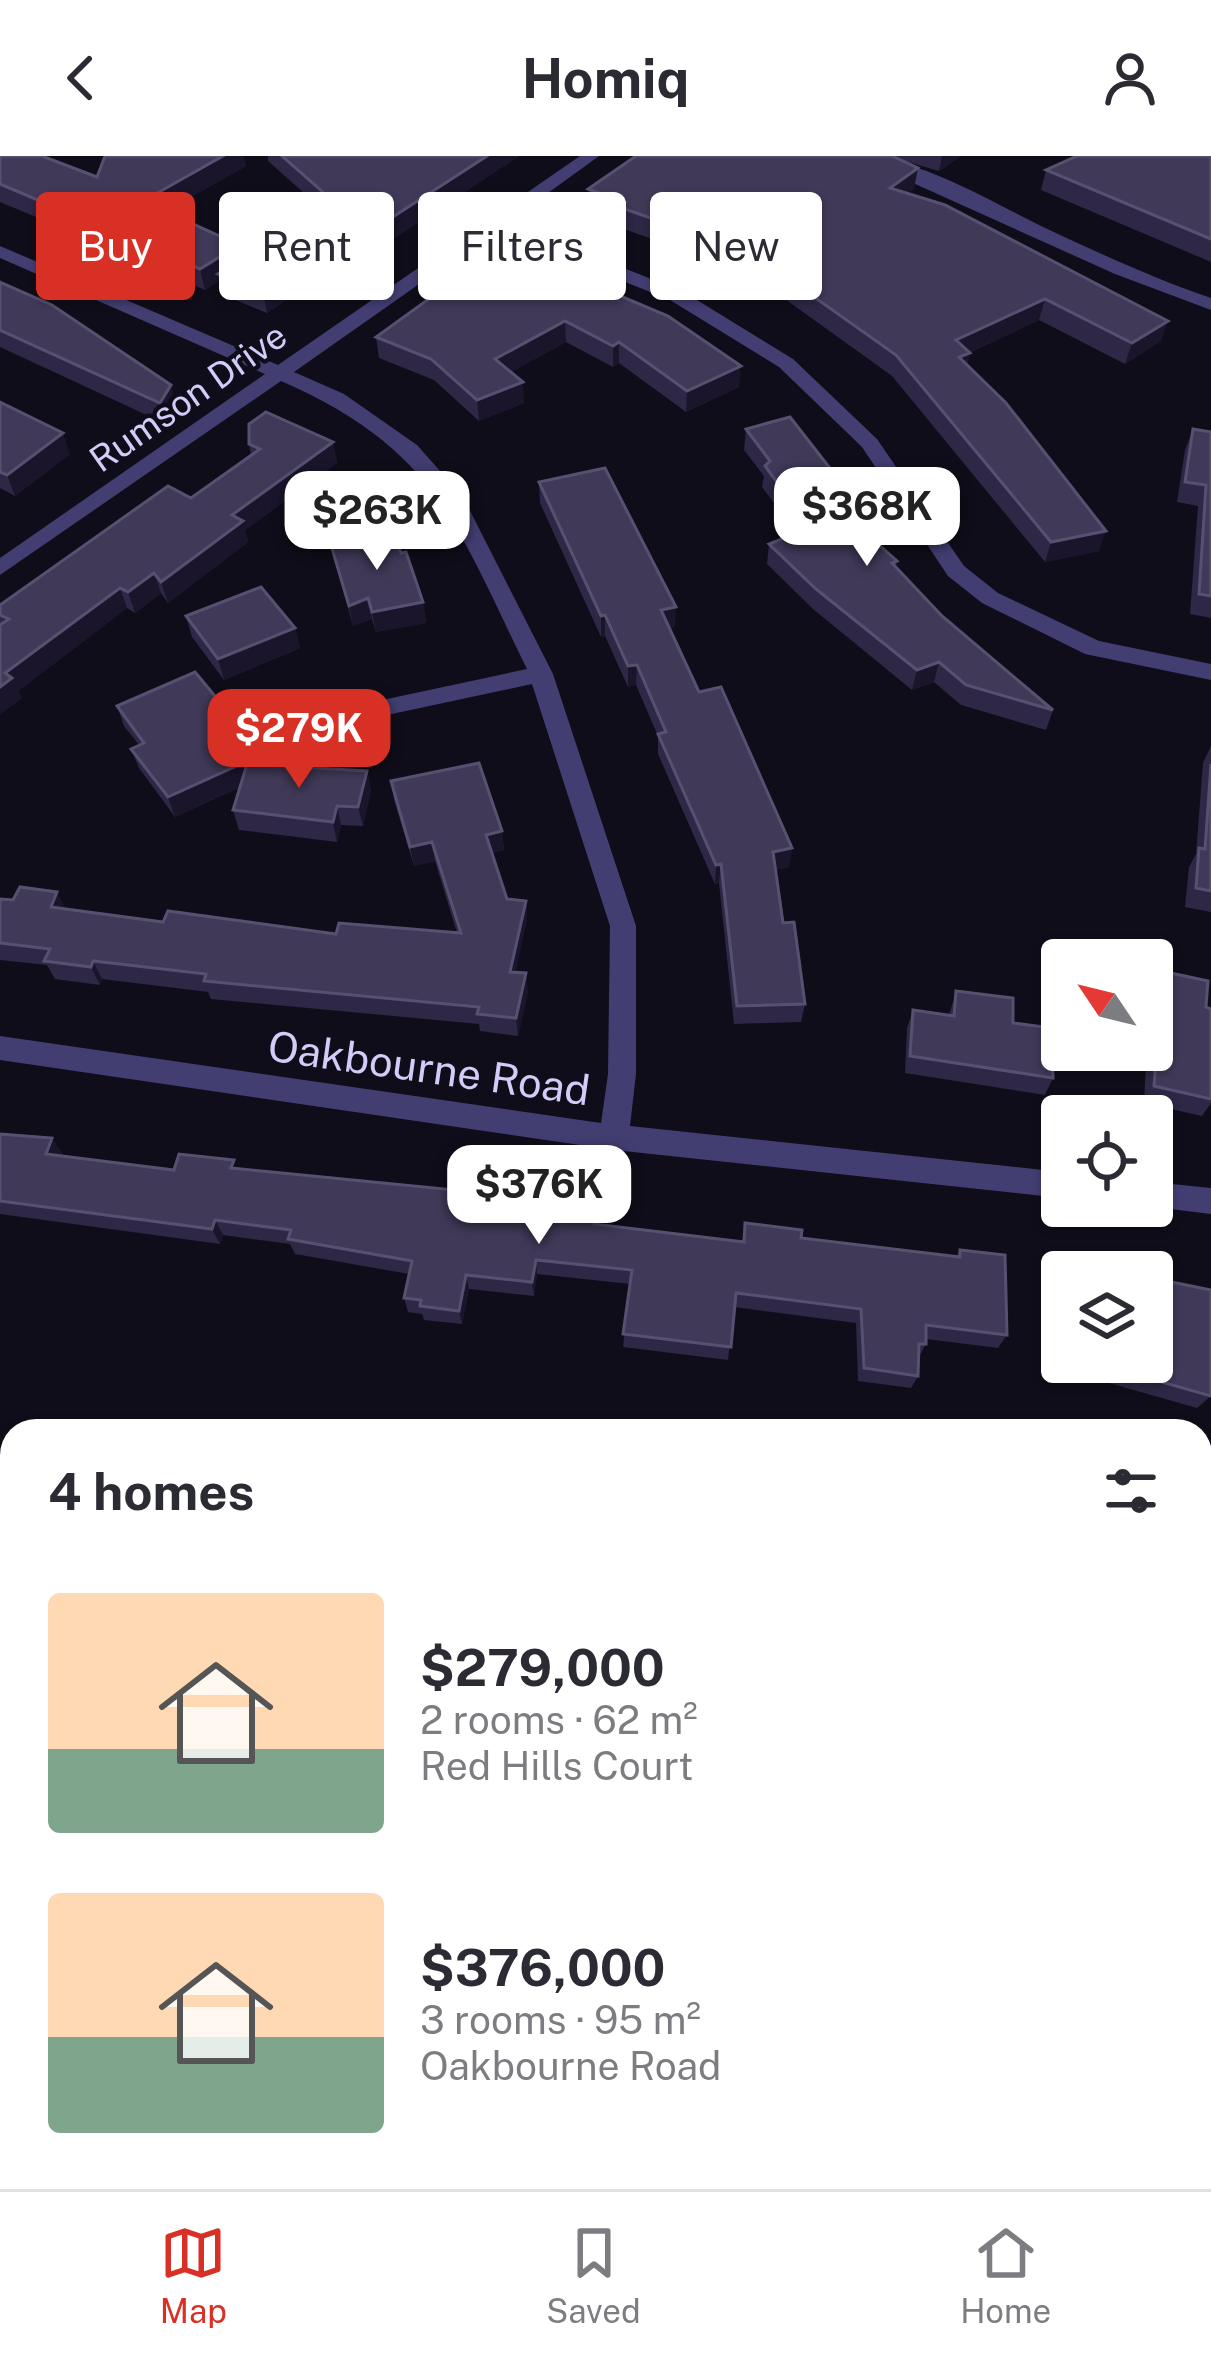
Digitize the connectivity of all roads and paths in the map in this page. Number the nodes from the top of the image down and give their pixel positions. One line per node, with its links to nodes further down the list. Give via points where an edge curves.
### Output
1 (591, 156): 3 (street, Rumson Drive)
2 (861, 156): 7 (street, via 979,200 1108,268)
3 (541, 192)
4 (0, 250): 8 (street)
5 (626, 276): 10 (street, via 677,296 786,363 870,443 956,571 1005,608 1093,648)
6 (418, 278): 8 (street, Rumson Drive)
7 (1211, 304)
8 (279, 373): 9 (street, Rumson Drive); 11 (street, via 363,413 427,465)
9 (0, 568)
10 (1211, 672)
11 (541, 674): 12 (street); 14 (street, via 623,926)
12 (373, 710)
13 (0, 1048): 14 (street, Oakbourne Road)
14 (614, 1137): 15 (street, Oakbourne Road)
15 (1041, 1183)
16 (1173, 1197): 17 (street)
17 (1211, 1201)

